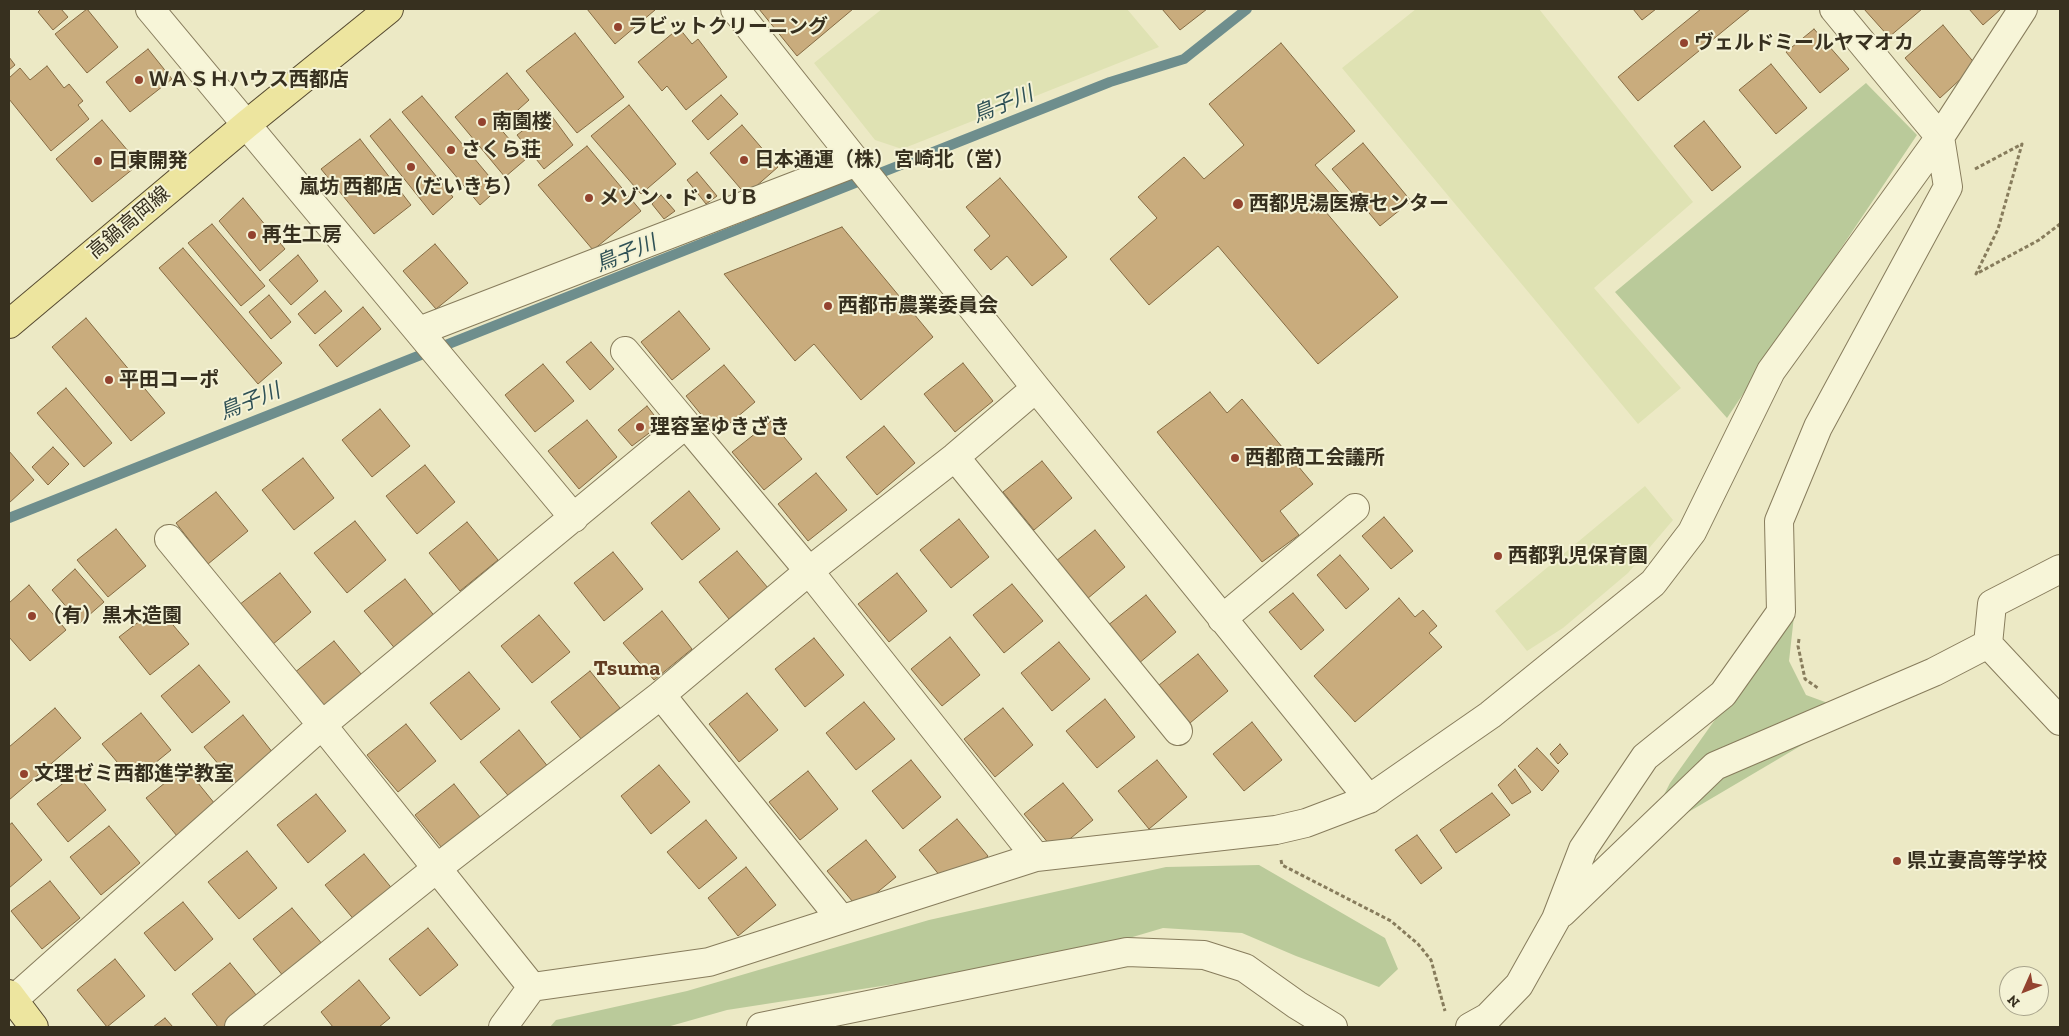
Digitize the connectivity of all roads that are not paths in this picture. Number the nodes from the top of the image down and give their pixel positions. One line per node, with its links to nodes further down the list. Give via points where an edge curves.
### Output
1 (150, 9): 6 (street)
2 (389, 9): 6 (main road, 高鍋高岡線)
3 (735, 9): 8 (street)
4 (1834, 9): 7 (street)
5 (2023, 9): 7 (street)
6 (247, 124): 9 (main road, 高鍋高岡線); 10 (street)
7 (1940, 137): 26 (street, via 1771,371 1692,532 1653,583 1490,715); 30 (street, via 1948,187 1818,427 1779,521 1781,612 1723,694 1645,757 1583,850)
8 (857, 162): 10 (street); 12 (street)
9 (9, 324)
10 (419, 331): 16 (street)
11 (625, 351): 13 (street)
12 (1036, 388): 14 (street); 20 (street)
13 (686, 424): 16 (street); 19 (street)
14 (955, 457): 19 (street); 25 (street)
15 (1354, 508): 20 (street)
16 (574, 518): 24 (street)
17 (169, 540): 24 (street)
18 (2060, 569): 21 (street, via 1992,604)
19 (809, 571): 22 (street); 27 (street)
20 (1222, 619): 26 (street)
21 (1988, 644): 23 (street); 30 (street, via 1934,672 1715,766)
22 (661, 695): 28 (street); 29 (street)
23 (2060, 721)
24 (322, 725): 28 (street); 32 (street)
25 (1178, 731)
26 (1369, 799): 27 (street, via 1306,823 1276,830)
27 (1036, 857): 29 (street)
28 (436, 869): 31 (street); 35 (street)
29 (841, 919): 31 (street, via 709,962)
30 (1556, 919): 33 (street, via 1519,985 1488,1017)
31 (532, 987): 36 (street)
32 (11, 997): 34 (main road)
33 (1459, 1023)
34 (34, 1027)
35 (239, 1027)
36 (503, 1027)
37 (761, 1027): 38 (street, via 1127,952 1204,955 1245,968)
38 (1333, 1027)

